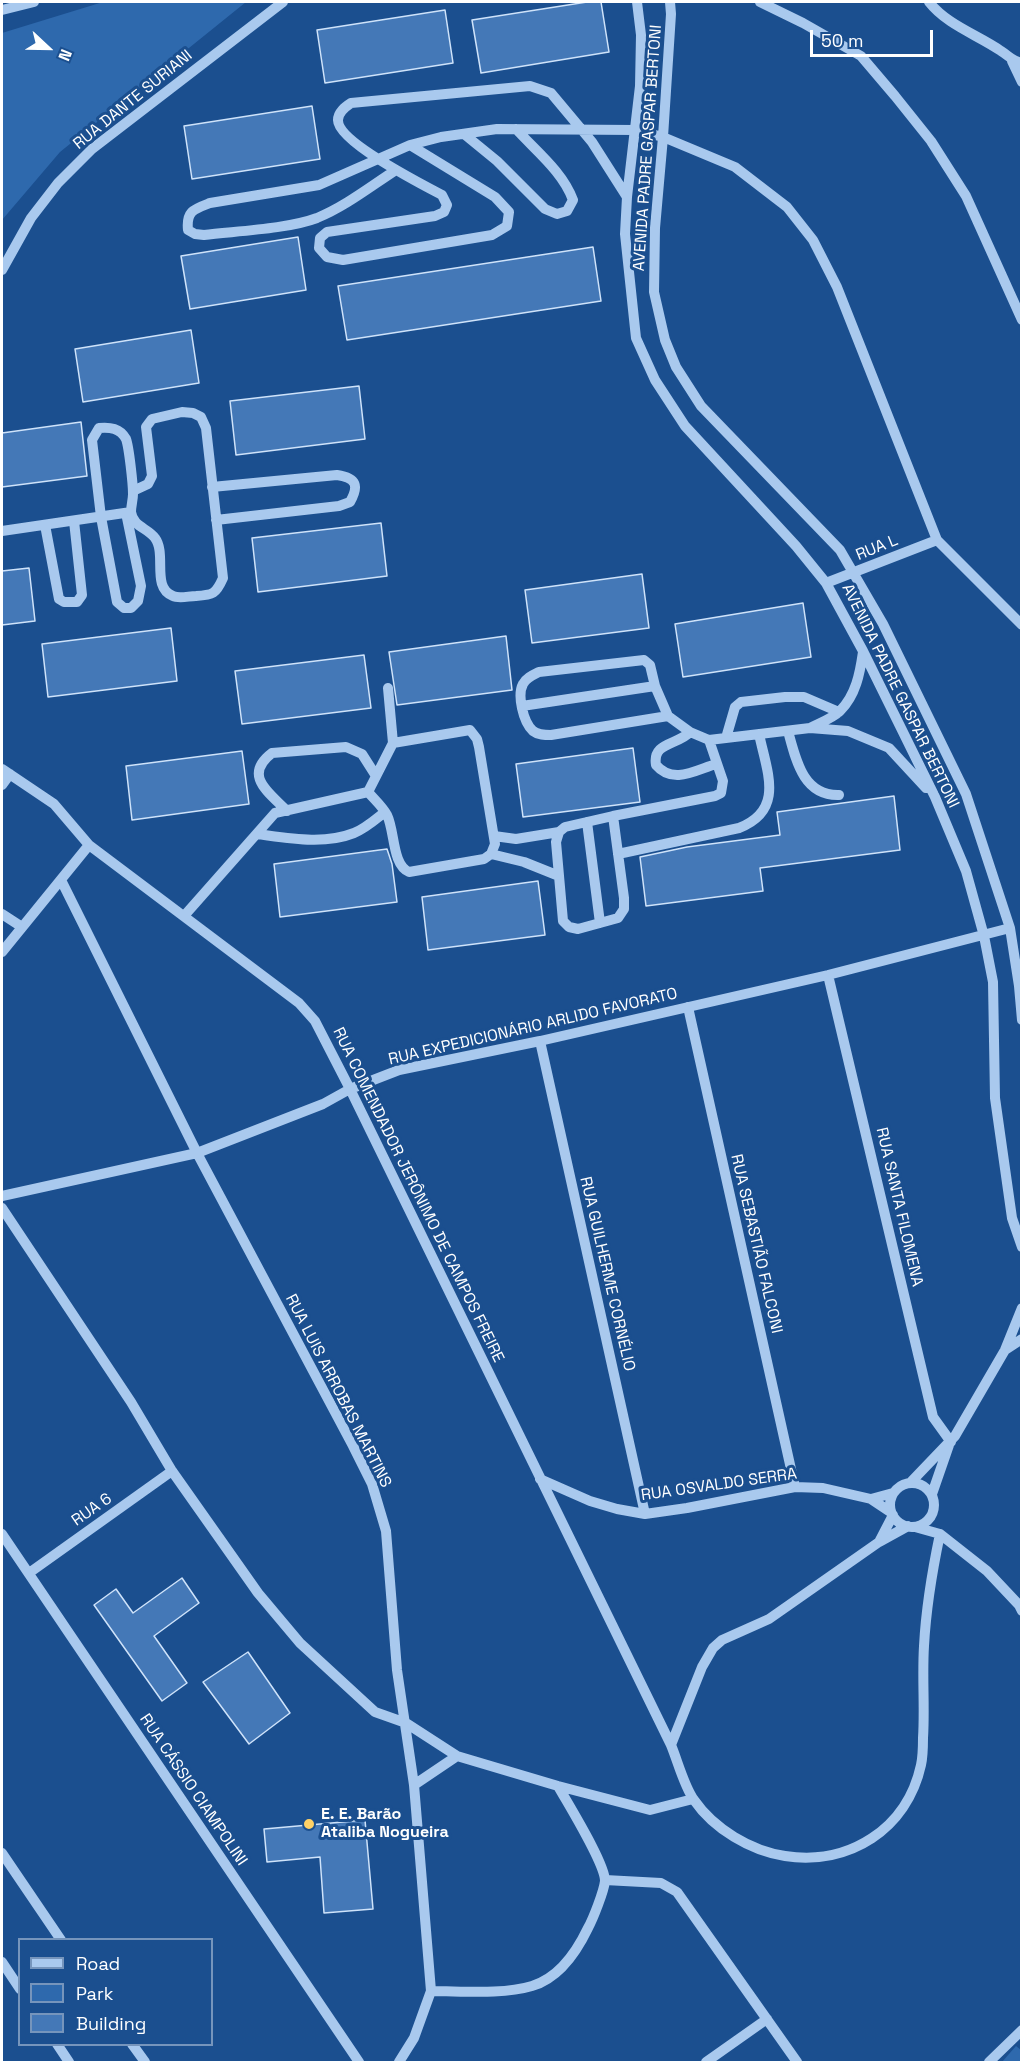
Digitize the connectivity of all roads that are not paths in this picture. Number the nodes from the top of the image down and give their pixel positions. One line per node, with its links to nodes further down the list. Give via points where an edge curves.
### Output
1 (34, 2): 7 (street)
2 (283, 2): 19 (street, RUA DANTE SURIANI, via 92,149 31,218)
3 (637, 2): 12 (street, AVENIDA PADRE GASPAR BERTONI, via 641,35)
4 (670, 2): 14 (street, AVENIDA PADRE GASPAR BERTONI)
5 (760, 2): 20 (street, via 861,56 896,96 966,196)
6 (929, 2): 8 (street)
7 (2, 10)
8 (1017, 62): 9 (street)
9 (1022, 82)
10 (516, 129): 11 (street); 13 (street); 13 (street, via 569,190 573,200 567,211 558,214 545,209)
11 (582, 130): 12 (street); 16 (street, via 551,93 530,86 351,103 342,109 338,121 341,130); 18 (street)
12 (635, 130): 14 (street); 18 (street, AVENIDA PADRE GASPAR BERTONI)
13 (464, 134): 15 (street)
14 (663, 137): 29 (street, via 735,167 787,207 813,240 837,287); 30 (street, AVENIDA PADRE GASPAR BERTONI, via 654,292 676,367 701,405 840,550)
15 (410, 145): 16 (street); 17 (street, via 495,197 509,212 507,226 492,236 343,260 327,257 319,249 320,238 327,232 444,212 447,205 442,195)
16 (378, 160): 17 (street); 17 (street, via 319,185 193,209 187,220 188,230 204,235 300,223 334,210)
17 (396, 170)
18 (627, 197): 31 (street, AVENIDA PADRE GASPAR BERTONI, via 625,234 636,338 656,380 685,426)
19 (2, 270)
20 (1022, 320)
21 (212, 487): 22 (street, via 206,428 201,417 182,412 153,419 146,427 152,476 148,484); 25 (street); 25 (street, via 337,475 354,482 356,491 350,502 339,506)
22 (133, 491): 23 (street); 24 (street, via 126,440 111,427 99,428 92,440)
23 (129, 513): 24 (street); 24 (street, via 141,586 138,601 131,608 117,602); 25 (street, via 155,537 160,547 162,584 174,597 218,591 223,578)
24 (101, 517): 26 (street)
25 (216, 520)
26 (74, 521): 27 (street); 27 (street, via 82,595 77,602 59,599)
27 (45, 525): 28 (street)
28 (2, 531)
29 (937, 540): 30 (street, RUA L); 32 (street)
30 (855, 573): 31 (street, RUA L); 69 (street, AVENIDA PADRE GASPAR BERTONI, via 966,794)
31 (826, 583): 33 (street, AVENIDA PADRE GASPAR BERTONI)
32 (1022, 625)
33 (863, 651): 37 (street, via 860,674); 52 (street, AVENIDA PADRE GASPAR BERTONI)
34 (655, 686): 36 (street); 36 (street, via 650,664 638,659 539,672 523,684); 38 (street)
35 (388, 688): 45 (street)
36 (522, 706): 38 (street, via 533,732 541,735)
37 (839, 712): 39 (street); 43 (street, via 804,697 741,702 735,707)
38 (668, 716): 41 (street)
39 (810, 728): 40 (street); 52 (street, via 848,731 889,748)
40 (788, 731): 42 (street); 51 (street, via 796,760 810,785 818,793)
41 (690, 732): 44 (street); 46 (street, via 658,748 656,765 668,775 678,776)
42 (759, 734): 43 (street); 62 (street, via 770,784 763,813 753,823)
43 (726, 738): 44 (street)
44 (709, 740): 46 (street)
45 (393, 743): 48 (street); 59 (street, via 470,730 479,747)
46 (716, 764): 55 (street, via 723,781 721,793)
47 (6, 772): 49 (street); 60 (street, RUA COMENDADOR JERÔNIMO DE CAMPOS FREIRE, via 54,804)
48 (376, 776): 50 (street); 53 (street, via 362,754 346,747 272,753 263,760 260,782)
49 (2, 785)
50 (368, 792): 53 (street); 54 (street)
51 (839, 795)
52 (935, 797): 70 (street, AVENIDA PADRE GASPAR BERTONI, via 966,871)
53 (287, 811): 58 (street, via 275,813)
54 (386, 812): 58 (street, via 356,832 341,836 298,839); 61 (street, via 398,863 409,872 484,859)
55 (613, 816): 56 (street); 62 (street)
56 (586, 822): 57 (street); 67 (street)
57 (559, 832): 59 (street, via 516,838); 63 (street, via 556,842)
58 (257, 834): 66 (street)
59 (494, 836): 61 (street)
60 (89, 845): 64 (street); 66 (street, RUA COMENDADOR JERÔNIMO DE CAMPOS FREIRE)
61 (491, 854): 63 (street)
62 (618, 854): 67 (street, via 624,909 618,918)
63 (560, 876): 67 (street, via 563,921 578,929)
64 (61, 880): 68 (street); 77 (street, RUA LUIS ARROBAS MARTINS)
65 (2, 914): 68 (street)
66 (184, 916): 76 (street, RUA COMENDADOR JERÔNIMO DE CAMPOS FREIRE, via 299,1003 315,1021)
67 (600, 923)
68 (22, 927): 71 (street)
69 (1010, 928): 70 (street, RUA EXPEDICIONÁRIO ARLIDO FAVORATO); 74 (street, AVENIDA PADRE GASPAR BERTONI)
70 (984, 936): 72 (street, RUA EXPEDICIONÁRIO ARLIDO FAVORATO); 80 (street, AVENIDA PADRE GASPAR BERTONI, via 993,982 995,1098 1012,1218)
71 (2, 952)
72 (828, 975): 73 (street, RUA EXPEDICIONÁRIO ARLIDO FAVORATO); 84 (street, RUA SANTA FILOMENA, via 933,1417)
73 (688, 1008): 75 (street, RUA EXPEDICIONÁRIO ARLIDO FAVORATO); 88 (street, RUA SEBASTIÃO FALCONI)
74 (1022, 1020)
75 (540, 1041): 76 (street, RUA EXPEDICIONÁRIO ARLIDO FAVORATO, via 399,1071); 93 (street, RUA GUILHERME CORNÉLIO)
76 (350, 1089): 77 (street, RUA EXPEDICIONÁRIO ARLIDO FAVORATO, via 323,1104); 86 (street, RUA COMENDADOR JERÔNIMO DE CAMPOS FREIRE)
77 (197, 1153): 78 (street, RUA EXPEDICIONÁRIO ARLIDO FAVORATO); 101 (street, RUA LUIS ARROBAS MARTINS, via 372,1484 386,1531 397,1670)
78 (2, 1196)
79 (2, 1208): 85 (street, via 131,1402)
80 (1022, 1247)
81 (1022, 1308): 83 (street)
82 (1022, 1339): 83 (street)
83 (1005, 1350): 84 (street)
84 (951, 1442): 87 (street); 90 (street)
85 (172, 1471): 99 (street, RUA 6); 101 (street, via 258,1593 300,1643 375,1712)
86 (540, 1479): 93 (street, RUA OSVALDO SERRA, via 590,1501); 102 (street, RUA COMENDADOR JERÔNIMO DE CAMPOS FREIRE)
87 (910, 1482): 89 (street); 90 (street, via 920,1484)
88 (795, 1487): 91 (street, RUA OSVALDO SERRA, via 823,1488); 93 (street, RUA OSVALDO SERRA)
89 (893, 1493): 91 (street, RUA OSVALDO SERRA); 92 (street)
90 (932, 1494): 94 (street)
91 (872, 1499): 92 (street, RUA OSVALDO SERRA)
92 (891, 1513): 95 (street, via 902,1524); 98 (street)
93 (645, 1514)
94 (932, 1514): 95 (street, via 928,1520); 97 (street)
95 (912, 1526): 97 (street); 98 (street)
96 (2, 1534): 99 (street, RUA CÁSSIO CIAMPOLINI)
97 (940, 1534): 100 (street, via 987,1571); 106 (street, via 925,1625 922,1764 896,1819 855,1848 826,1857 782,1856 733,1836)
98 (879, 1542): 102 (street, via 769,1619 722,1640 702,1667)
99 (29, 1573): 119 (street, RUA CÁSSIO CIAMPOLINI)
100 (1021, 1607)
101 (406, 1724): 103 (street); 104 (street, RUA LUIS ARROBAS MARTINS)
102 (671, 1745): 106 (street, RUA COMENDADOR JERÔNIMO DE CAMPOS FREIRE)
103 (457, 1756): 104 (street); 105 (street)
104 (414, 1785): 112 (street, RUA LUIS ARROBAS MARTINS)
105 (558, 1786): 106 (street, via 650,1810); 108 (street)
106 (693, 1799)
107 (2, 1853): 109 (street)
108 (605, 1880): 112 (street, via 578,1950 556,1973 533,1986 487,1992); 113 (street, via 661,1883 677,1892)
109 (60, 1938)
110 (2, 1962): 111 (street)
111 (18, 1986)
112 (431, 1991): 120 (street, RUA LUIS ARROBAS MARTINS, via 414,2038)
113 (767, 2019): 121 (street); 122 (street)
114 (1022, 2030): 123 (street)
115 (58, 2046): 117 (street)
116 (133, 2046): 118 (street)
117 (69, 2062)
118 (145, 2062)
119 (359, 2062)
120 (399, 2062)
121 (706, 2062)
122 (798, 2062)
123 (989, 2062)

